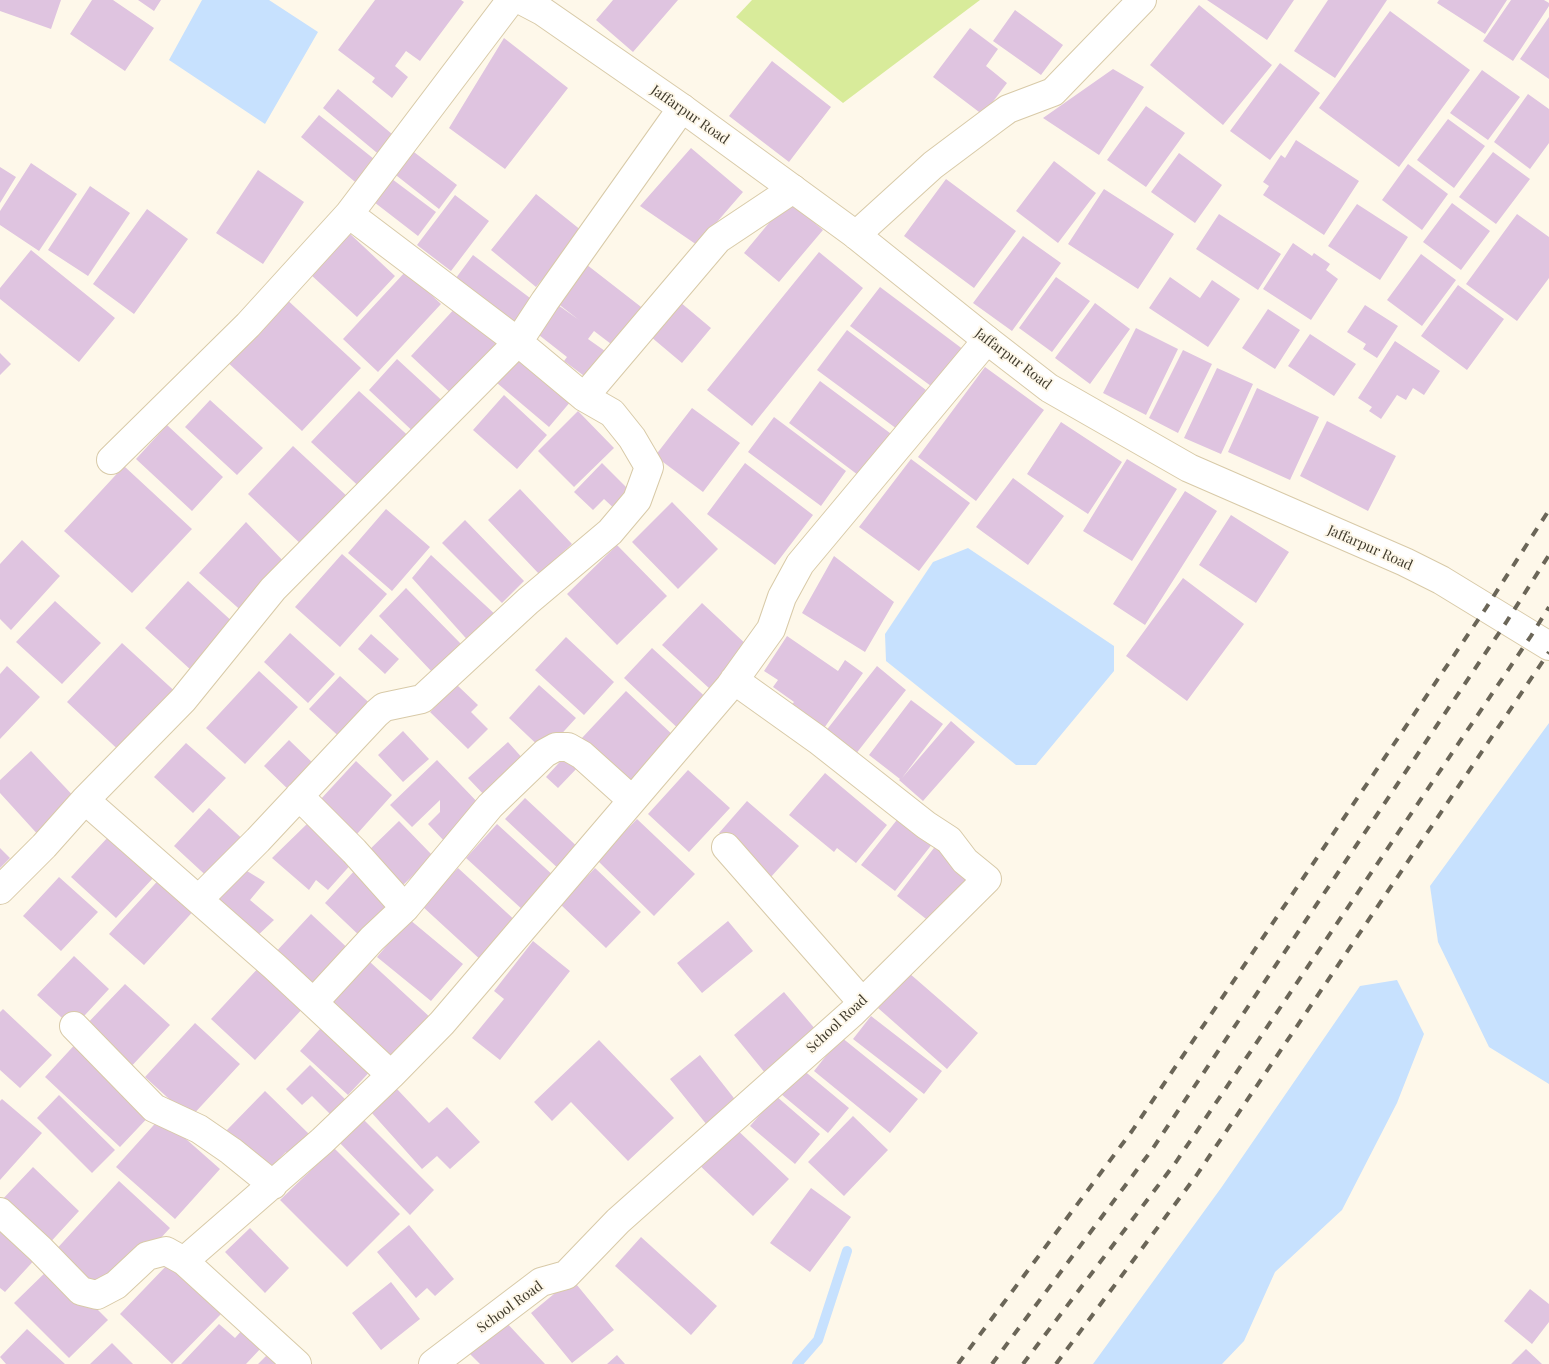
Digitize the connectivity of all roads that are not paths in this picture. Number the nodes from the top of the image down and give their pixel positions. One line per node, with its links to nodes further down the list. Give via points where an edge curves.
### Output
1 (511, 0): 6 (street)
2 (1142, 0): 7 (street, via 1053,92 996,116 933,165)
3 (539, 4): 4 (street, Jaffarpur Road)
4 (682, 108): 5 (street, Jaffarpur Road); 9 (street)
5 (793, 189): 7 (street, Jaffarpur Road); 10 (street, via 718,239)
6 (349, 214): 9 (street); 11 (street, via 248,325)
7 (856, 235): 8 (street, Jaffarpur Road)
8 (987, 340): 12 (street, Jaffarpur Road, via 1049,388 1189,468 1406,562); 13 (street, via 800,564 782,597 771,629)
9 (518, 342): 10 (street); 15 (street, via 273,589 183,700)
10 (584, 397): 14 (street, via 612,413 649,467 637,500 610,532 528,601 422,699 384,707 377,713)
11 (112, 460)
12 (1549, 646)
13 (734, 680): 16 (street); 22 (street, School Road, via 949,840 965,861 987,879)
14 (299, 796): 19 (street); 20 (street)
15 (86, 800): 18 (street); 19 (street)
16 (632, 800): 20 (street, via 582,755 568,747 556,747 545,753 490,806); 24 (street, via 442,1023)
17 (726, 847): 22 (street)
18 (0, 890)
19 (199, 898): 21 (street)
20 (405, 908): 21 (street)
21 (314, 1002): 24 (street)
22 (862, 1002): 29 (street, School Road, via 618,1221 566,1275 542,1282)
23 (74, 1026): 25 (street, via 154,1108 199,1129)
24 (391, 1075): 25 (street)
25 (273, 1185): 27 (street)
26 (0, 1212): 27 (street, via 81,1291 97,1295 116,1285 146,1256 166,1251)
27 (184, 1261): 28 (street)
28 (297, 1364)
29 (433, 1364)

